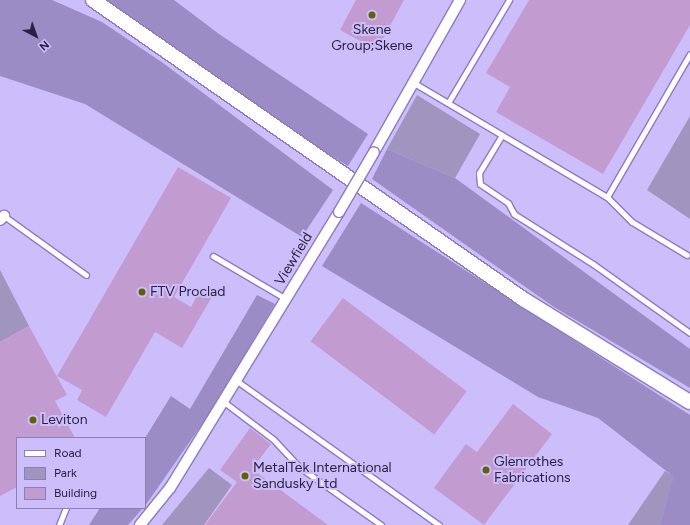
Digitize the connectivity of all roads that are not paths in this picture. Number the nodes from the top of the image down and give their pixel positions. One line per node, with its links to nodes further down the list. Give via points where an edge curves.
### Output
1 (93, 0): 17 (main road, via 504,286)
2 (460, 0): 5 (street, Viewfield)
3 (509, 0): 6 (lane)
4 (690, 54): 8 (lane)
5 (414, 84): 6 (lane); 13 (street, Viewfield, bridge)
6 (448, 103): 7 (lane)
7 (502, 135): 8 (lane); 14 (lane, via 479,173 480,184 506,202 518,217 587,260)
8 (607, 197): 10 (lane, via 628,219)
9 (2, 218): 12 (lane)
10 (687, 255)
11 (213, 256): 13 (lane)
12 (86, 275)
13 (286, 299): 15 (street, Viewfield)
14 (690, 333)
15 (237, 381): 16 (street, Viewfield); 22 (lane)
16 (224, 402): 20 (street, Viewfield, via 170,488); 21 (lane, via 273,439 298,466)
17 (690, 402)
18 (66, 509): 19 (lane)
19 (59, 525)
20 (140, 525)
21 (381, 525)
22 (439, 525)

